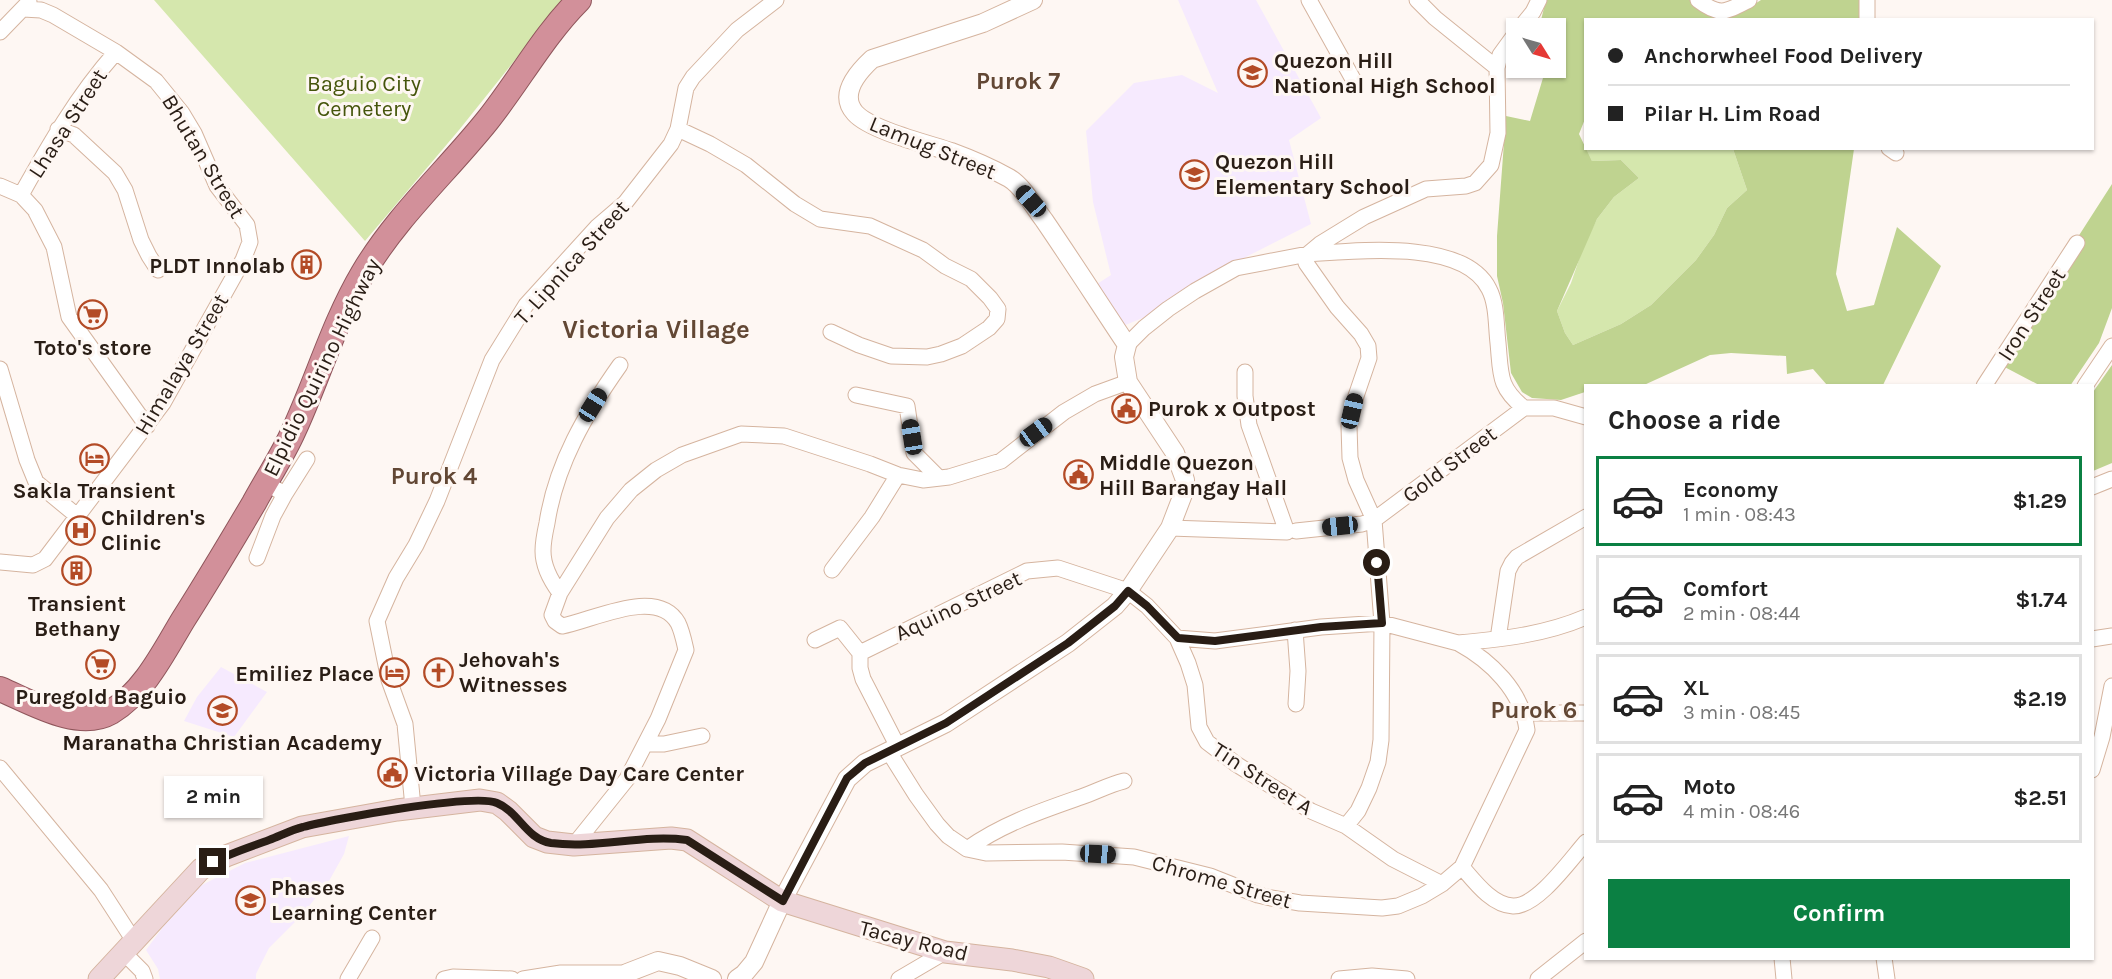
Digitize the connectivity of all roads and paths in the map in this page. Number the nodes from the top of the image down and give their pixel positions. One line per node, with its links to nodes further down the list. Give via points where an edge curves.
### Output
1 (579, 0): 44 (highway, Elpidio Quirino Highway, via 487,121 374,255 343,313 293,432)
2 (776, 0): 19 (street, T. Lipnica Street, via 737,30 693,77 686,88)
3 (1033, 0): 27 (street, Lamug Street, via 983,23 872,59 850,85 848,98 853,112 863,120 909,140 954,153 1011,180 1041,216)
4 (1309, 0): 17 (street)
5 (1417, 0): 16 (street)
6 (1539, 0): 11 (street)
7 (1698, 0): 8 (street, via 1717,12)
8 (1749, 0)
9 (1867, 0): 12 (street)
10 (27, 5): 13 (street); 15 (street, Bhutan Street, via 47,12)
11 (1528, 18)
12 (1867, 18)
13 (0, 32)
14 (1506, 47): 16 (street)
15 (116, 52): 18 (street, Lhasa Street); 22 (street, Bhutan Street, via 156,81 182,114 217,186 247,225)
16 (1497, 68): 24 (street, via 1497,133 1491,165 1484,175 1466,186 1412,194 1364,217)
17 (1354, 81)
18 (58, 129): 21 (street, Lhasa Street); 25 (street, via 74,135 115,173 125,190 141,240)
19 (678, 129): 26 (street, via 746,165 820,219 870,226 923,250 971,279 998,309 997,320 989,328 962,346 927,357 891,356); 76 (street, T. Lipnica Street, via 672,144 625,202 565,262 512,326 488,370 437,501 381,609 377,621 389,680 405,724)
20 (0, 186): 21 (street)
21 (21, 195): 38 (street, via 35,210 54,247 69,317)
22 (250, 242): 38 (street, Himalaya Street)
23 (2077, 243): 33 (street, Iron Street)
24 (1308, 254): 27 (street, via 1236,268 1168,309); 36 (street, via 1415,252 1470,267 1489,288 1501,375 1507,392); 47 (street, via 1306,263 1368,346 1369,358 1349,426 1350,458)
25 (158, 270)
26 (831, 332)
27 (1127, 345): 32 (street, via 1124,357)
28 (2112, 346): 34 (street)
29 (620, 365): 54 (street, via 583,423 554,486 543,551 551,581)
30 (0, 369): 45 (street, via 36,482)
31 (1245, 372): 49 (street, via 1249,425)
32 (1128, 382): 41 (street, via 1095,394 1064,412 1001,461); 48 (street, via 1175,453 1185,480)
33 (1985, 384)
34 (2086, 384)
35 (856, 395): 41 (street, via 907,405 914,453)
36 (1524, 408): 37 (street, via 1554,408); 47 (street, Gold Street)
37 (1584, 416)
38 (147, 426): 45 (street, Himalaya Street)
39 (307, 459): 44 (street)
40 (898, 475): 41 (street, via 924,480); 52 (street); 54 (street, via 784,436 741,434 682,455 631,489 607,518)
41 (939, 478)
42 (2112, 479): 43 (street)
43 (2094, 486)
44 (275, 489): 50 (street, via 273,516); 66 (highway, Elpidio Quirino Highway, via 211,576 142,686 129,700 108,713 66,717)
45 (76, 515): 51 (street, Himalaya Street, via 39,563)
46 (1584, 519): 60 (street, via 1512,563)
47 (1374, 520): 49 (street, Gold Street); 56 (street)
48 (1170, 528): 49 (street, Gold Street); 53 (street)
49 (1291, 531)
50 (257, 558)
51 (0, 562)
52 (832, 570)
53 (1128, 591): 59 (street, Tin Street A); 64 (street, Aquino Street, via 1058,568 1027,571); 72 (street, via 1068,643 946,723)
54 (560, 593): 71 (street, via 552,615 562,626 641,606 658,608 677,622 686,650)
55 (1584, 619): 60 (street, via 1554,629)
56 (1382, 623): 57 (street); 63 (street); 77 (street, via 1378,762 1369,788)
57 (1295, 630): 59 (street, via 1215,641); 67 (street)
58 (2112, 636): 61 (street)
59 (1178, 638): 77 (street, Tin Street A, via 1195,685 1199,727 1207,742 1311,811)
60 (1498, 639): 63 (street)
61 (2094, 639)
62 (815, 640): 64 (street, via 840,628)
63 (1458, 643): 68 (street, via 1499,674)
64 (860, 653): 72 (street, via 862,679)
65 (2112, 686): 73 (street)
66 (0, 689)
67 (1296, 704)
68 (1525, 713): 69 (street); 81 (street, Chrome Street, via 1527,730)
69 (1584, 713)
70 (702, 736): 71 (street)
71 (646, 744): 79 (street, via 627,778)
72 (893, 749): 80 (street, Chrome Street, via 916,795 937,824); 83 (street, via 865,763 847,778)
73 (2094, 763)
74 (0, 768): 86 (street, via 101,890)
75 (1124, 781): 80 (street, via 1006,825)
76 (413, 807): 79 (main road, Tacay Road, via 480,800 497,803 534,837); 86 (main road, Tacay Road, via 302,827 226,856 201,869)
77 (1346, 826): 82 (street, Tin Street A, via 1394,859)
78 (1584, 844): 81 (street, via 1540,893 1523,905 1511,906 1494,899)
79 (574, 845): 83 (main road, Tacay Road, via 687,840)
80 (968, 849): 82 (street, Chrome Street, via 986,853 1062,852 1134,857 1210,876 1258,895 1300,903 1398,906)
81 (1462, 867): 82 (street, Chrome Street)
82 (1442, 884)
83 (783, 901): 87 (main road, Tacay Road); 99 (street, via 754,962)
84 (372, 938): 94 (street)
85 (1584, 943): 104 (street)
86 (129, 947): 92 (main road, Tacay Road); 93 (street)
87 (945, 952): 100 (street); 101 (main road, Tacay Road, via 1049,967)
88 (1782, 960): 105 (street)
89 (1884, 960): 106 (street)
90 (563, 976): 91 (street); 97 (street)
91 (624, 976): 98 (street, via 658,961)
92 (99, 979)
93 (145, 979)
94 (348, 979)
95 (444, 979): 96 (street)
96 (512, 979)
97 (524, 979)
98 (712, 979)
99 (737, 979)
100 (899, 979)
101 (1083, 979)
102 (1339, 979): 103 (street)
103 (1407, 979)
104 (1538, 979)
105 (1784, 979)
106 (1887, 979)

